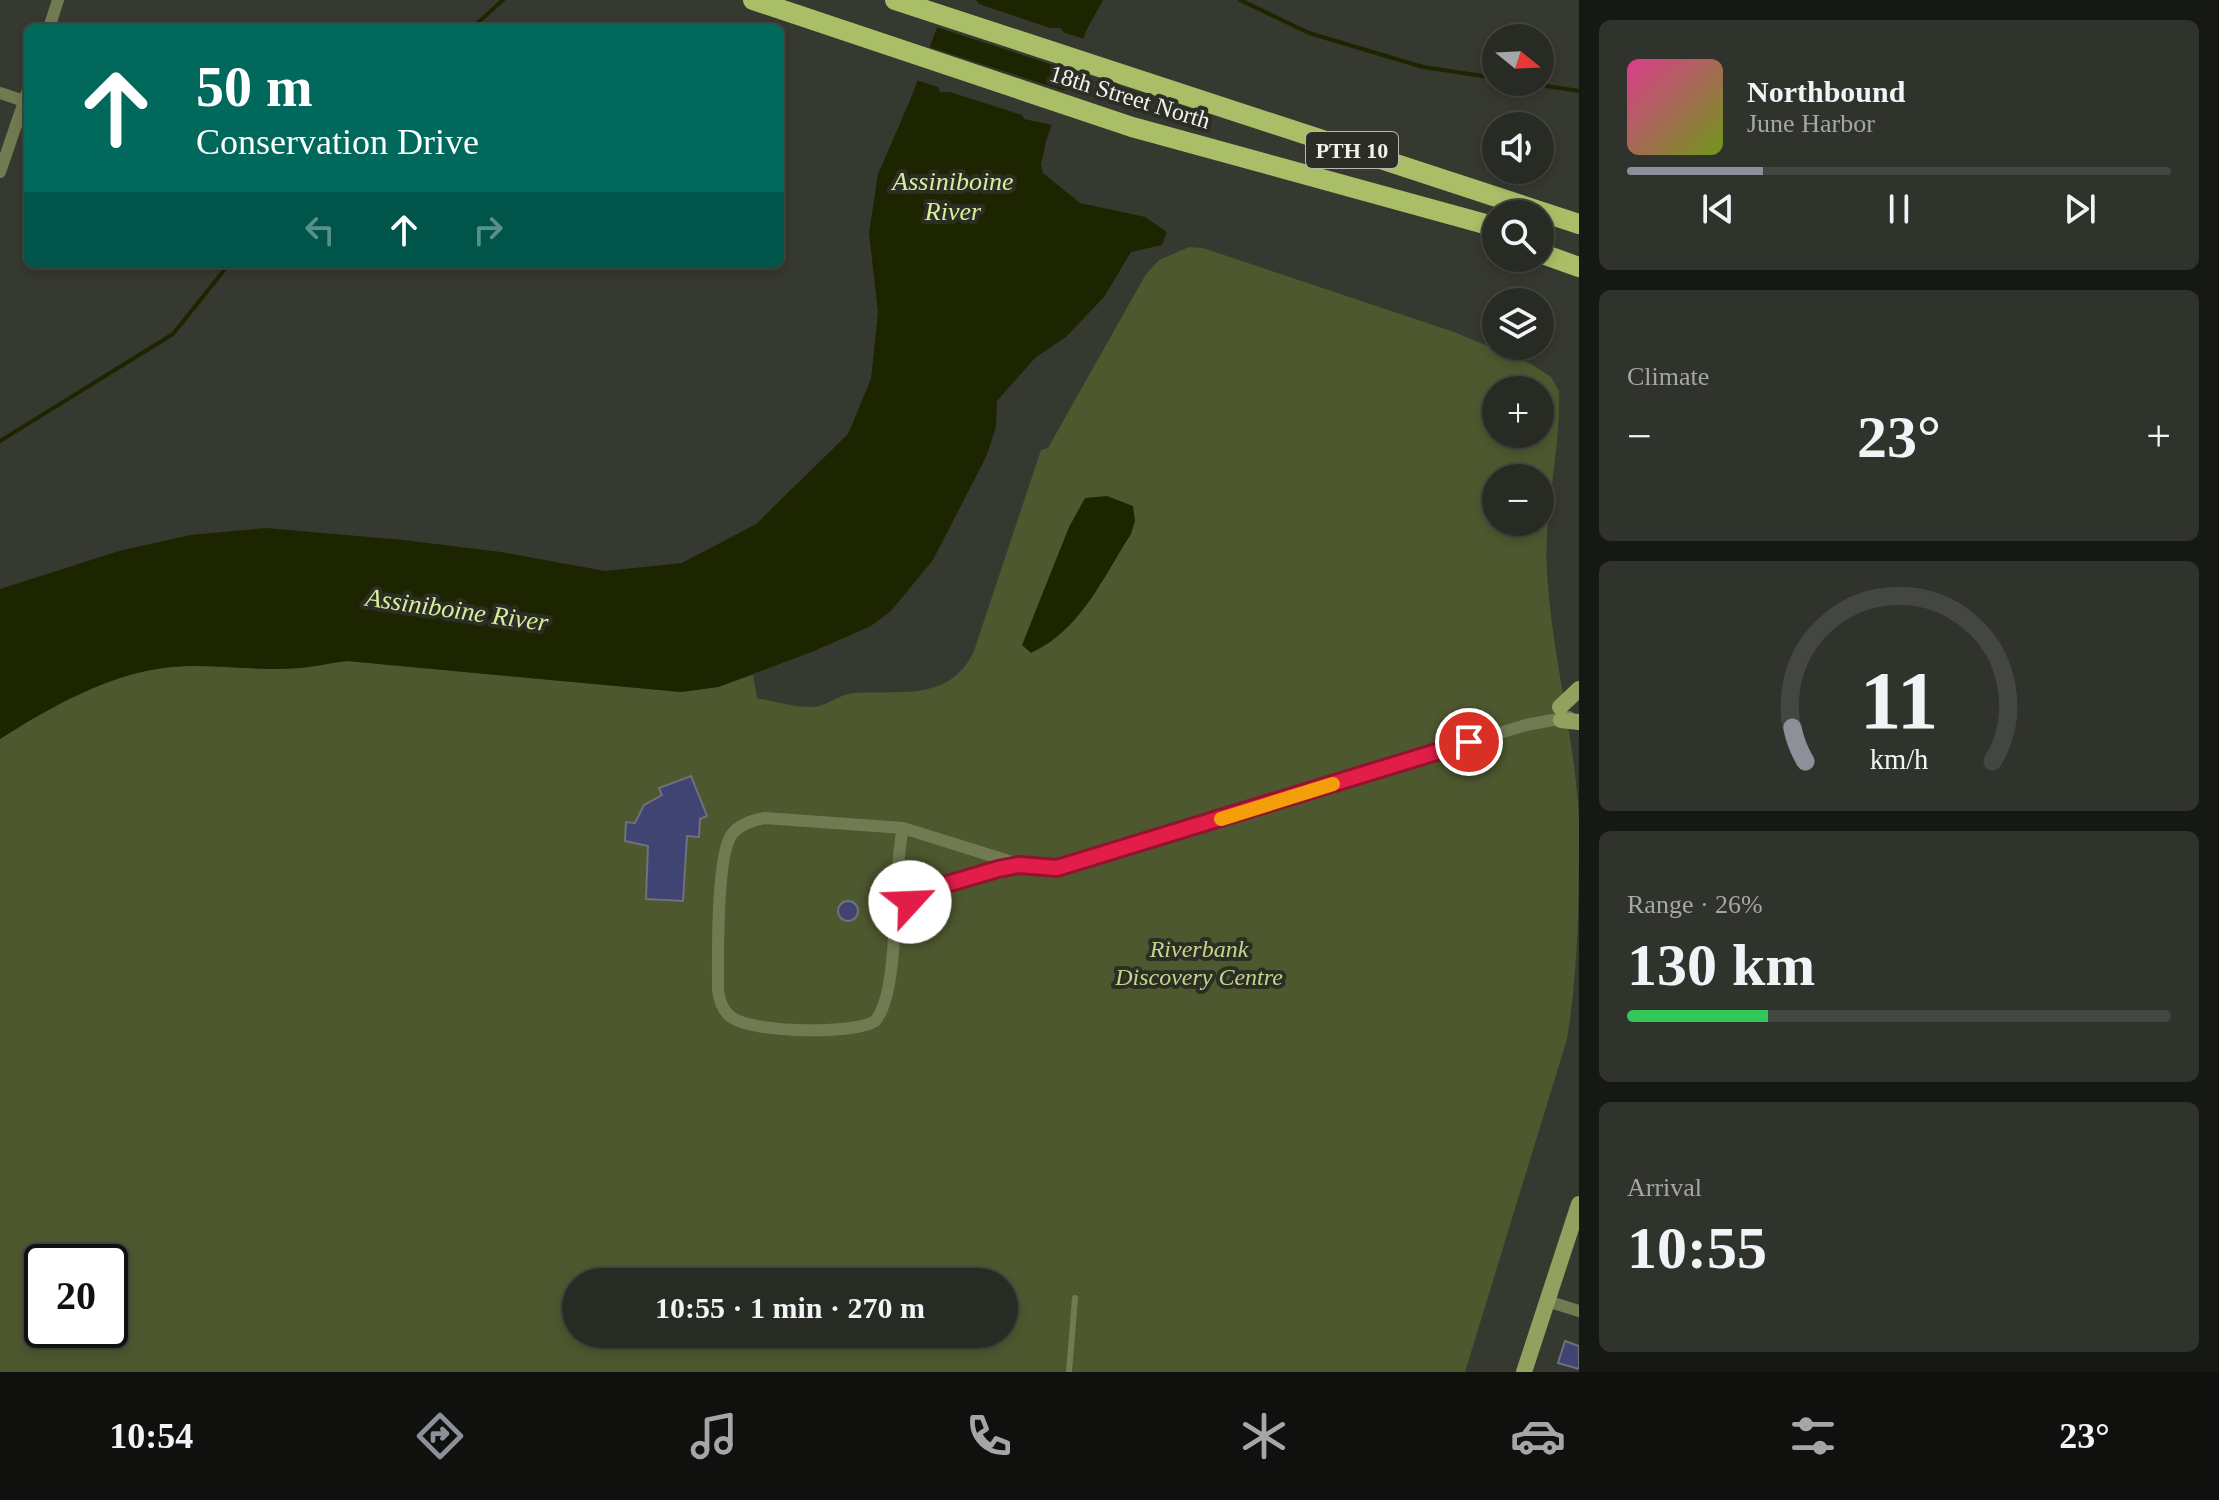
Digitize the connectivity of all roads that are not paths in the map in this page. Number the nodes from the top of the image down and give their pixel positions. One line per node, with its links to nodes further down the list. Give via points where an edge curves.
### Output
1 (58, 0): 4 (street)
2 (753, 0): 9 (main road, 18th Street North / PTH 10, via 1132,127)
3 (895, 0): 11 (main road, 18th Street North / PTH 10)
4 (50, 24)
5 (0, 93): 6 (street)
6 (24, 95)
7 (24, 101): 8 (street)
8 (0, 172)
9 (1459, 215): 10 (main road, 18th Street North / PTH 10); 12 (main road)
10 (1482, 222)
11 (1579, 223)
12 (1482, 227)
13 (1554, 244): 14 (main road)
14 (1579, 252)
15 (1554, 258): 16 (main road)
16 (1579, 267)
17 (1579, 689): 19 (main road)
18 (1579, 701): 19 (street)
19 (1560, 713): 20 (street); 21 (main road); 23 (street, via 1057,868)
20 (1579, 715)
21 (1579, 722)
22 (903, 828): 23 (street); 24 (street); 24 (street, via 765,818 732,833 723,861 720,1001 731,1017 751,1025 844,1030 868,1026 887,1000)
23 (1019, 865): 24 (lane, via 947,884)
24 (893, 917)
25 (1579, 1204): 27 (main road)
26 (1075, 1298): 29 (lane)
27 (1547, 1301): 28 (street); 30 (main road)
28 (1579, 1311)
29 (1069, 1372)
30 (1524, 1372)

